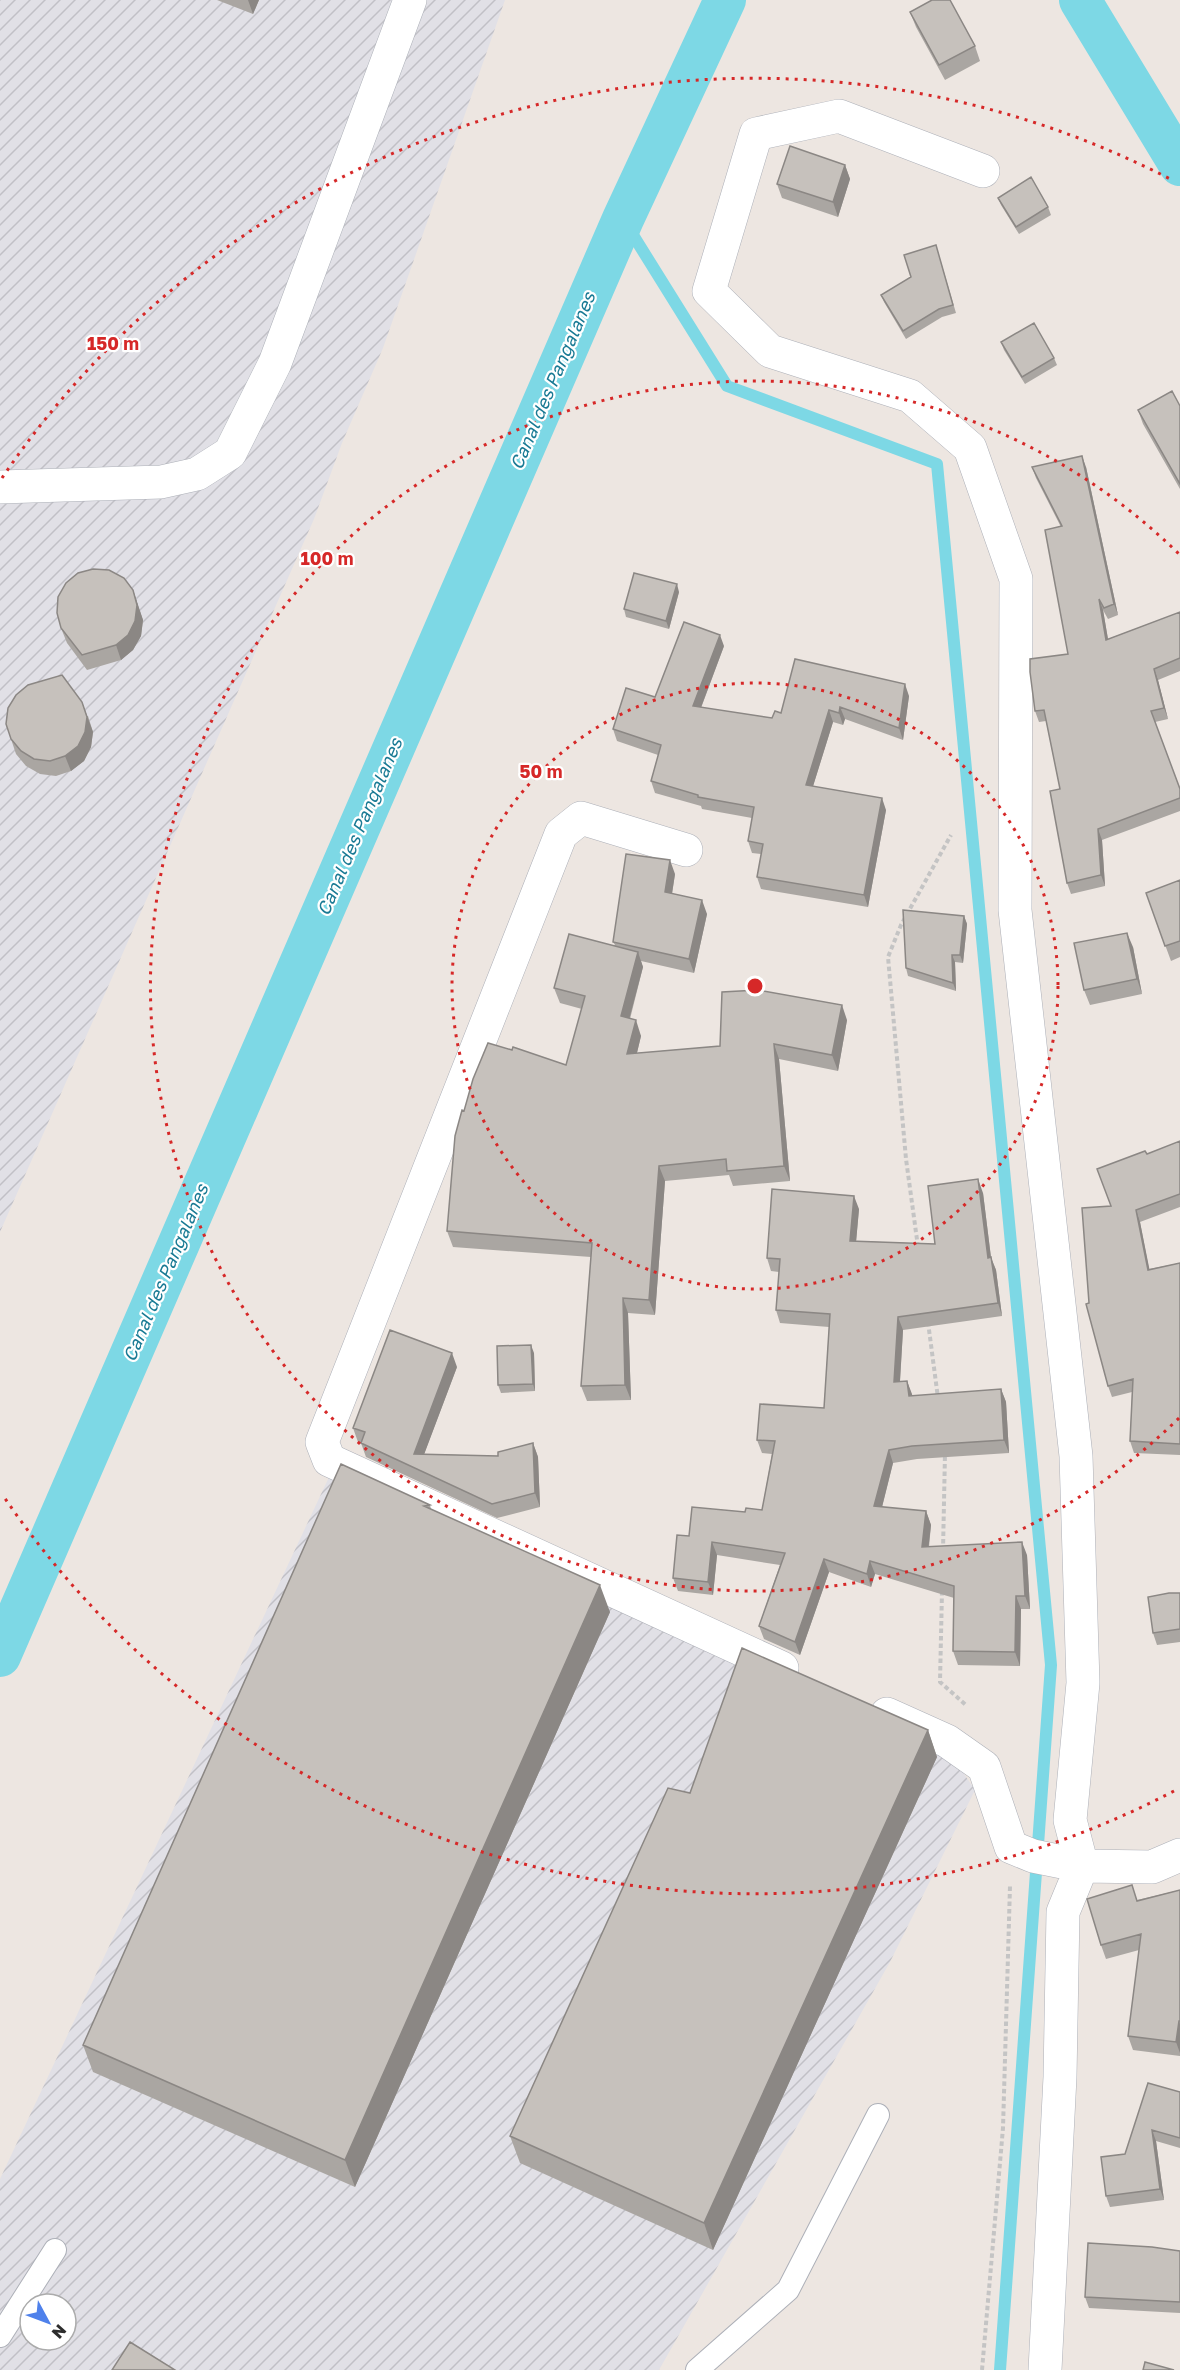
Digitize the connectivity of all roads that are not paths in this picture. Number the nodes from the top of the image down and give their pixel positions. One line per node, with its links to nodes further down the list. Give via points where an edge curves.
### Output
1 (410, 0): 3 (street, via 275,363 230,453 196,474 160,482)
2 (982, 171): 8 (street, via 839,116 756,134 709,291 770,351 910,396 970,448 1016,579 1015,910 1076,1456 1083,1683 1070,1820)
3 (0, 487)
4 (687, 850): 5 (street, via 581,818 561,834 321,1442 329,1460)
5 (807, 1678)
6 (860, 1703): 8 (street, via 947,1741 984,1767 1022,1851)
7 (1180, 1855): 8 (street, via 1152,1867)
8 (1074, 1864): 13 (street, via 1063,1912 1060,2077)
9 (878, 2115): 12 (lane, via 788,2290)
10 (55, 2250): 11 (lane)
11 (0, 2336)
12 (698, 2370)
13 (1045, 2370)

